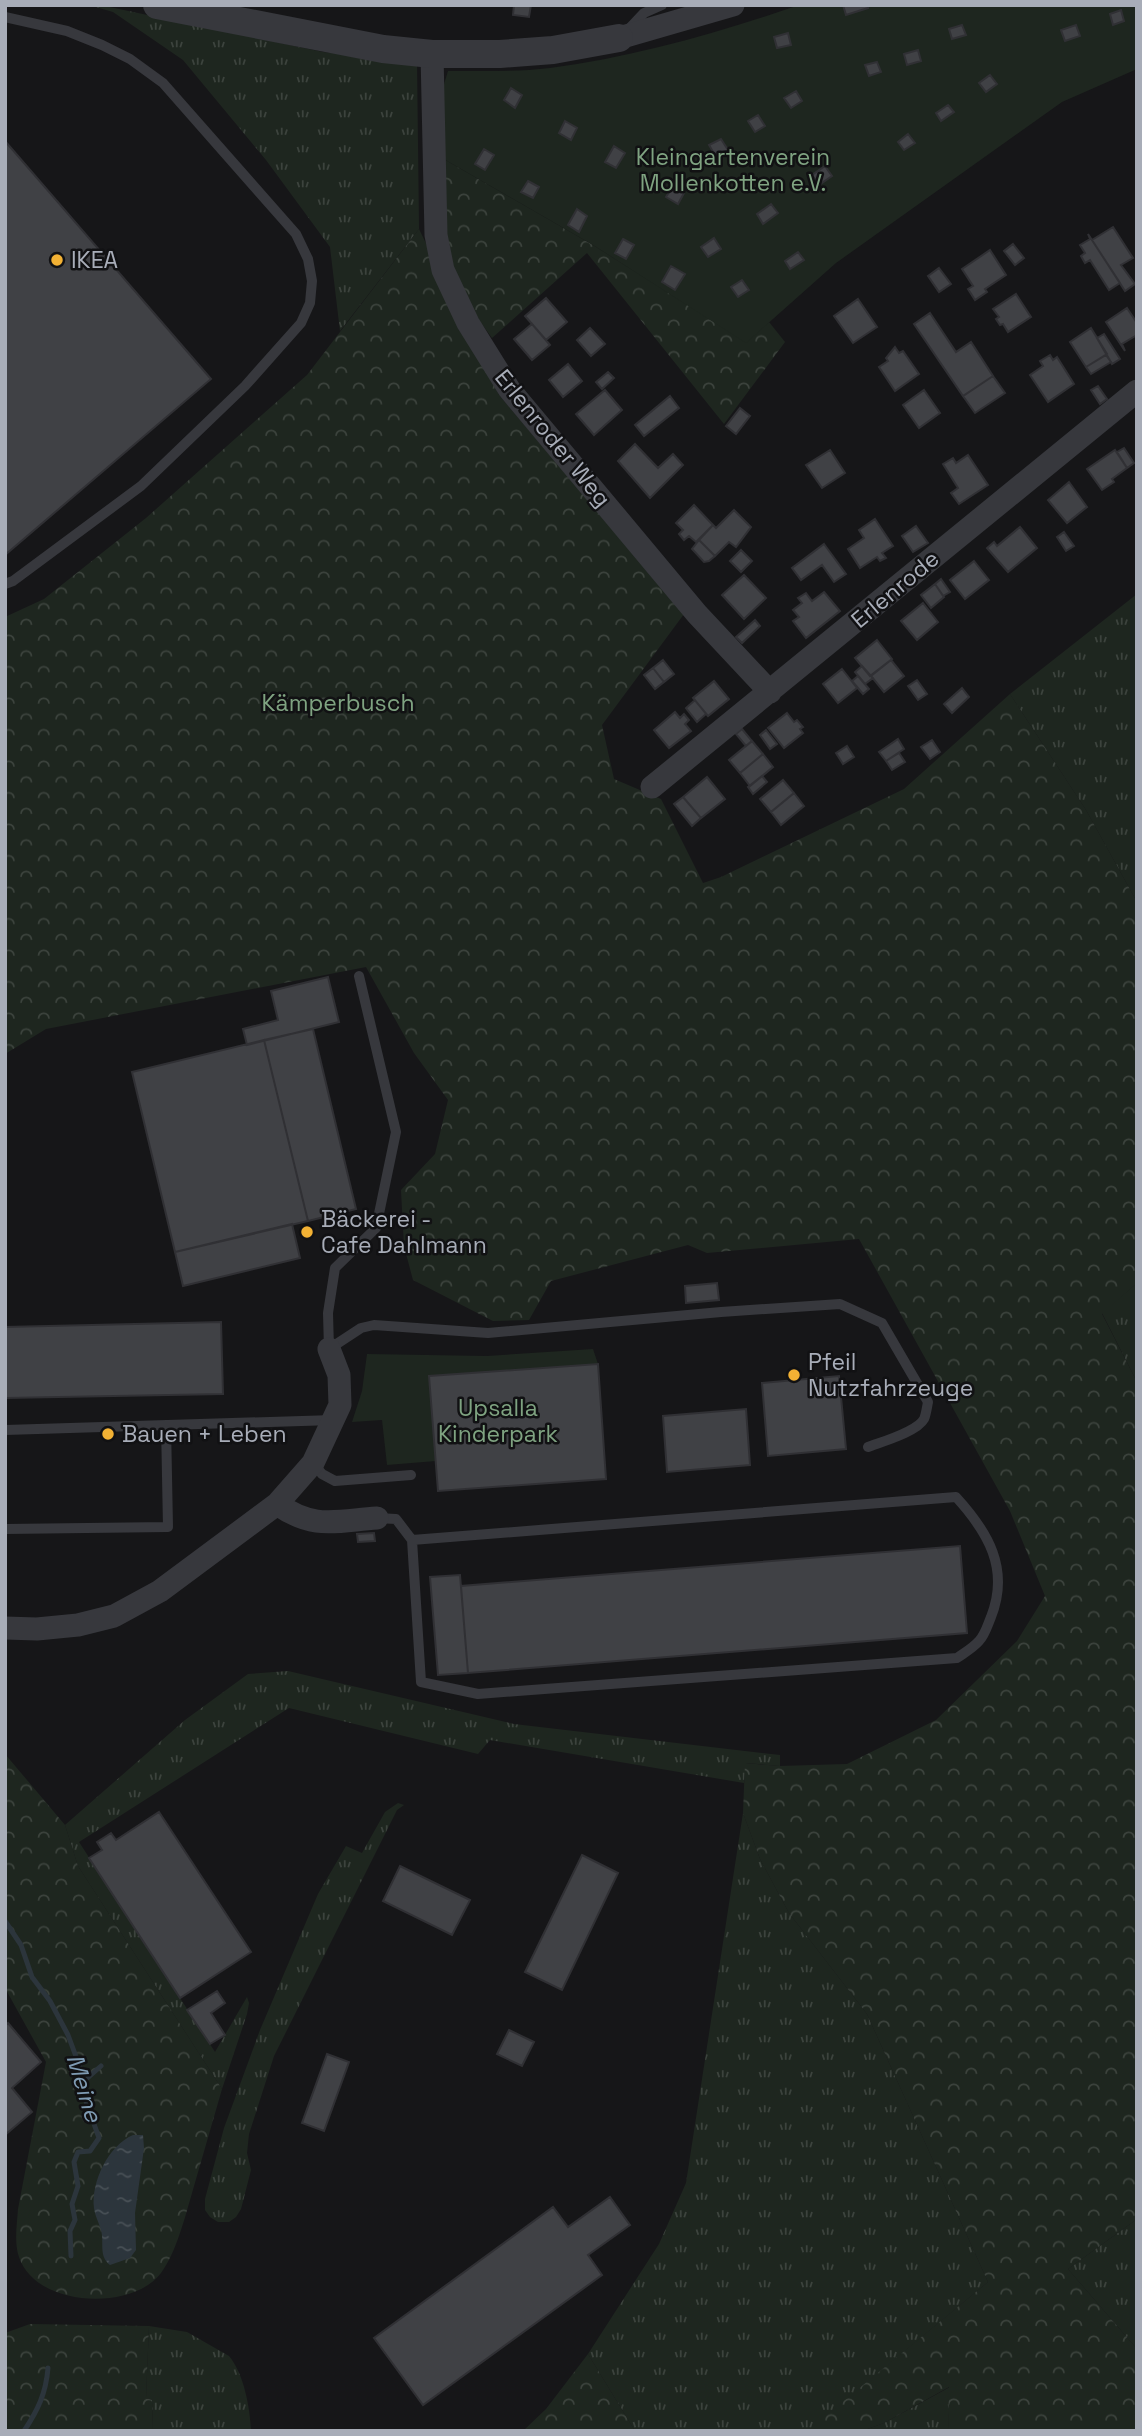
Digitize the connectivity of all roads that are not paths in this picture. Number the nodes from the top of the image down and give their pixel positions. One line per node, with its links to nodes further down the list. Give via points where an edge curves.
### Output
1 (157, 5): 7 (street, via 383,49)
2 (662, 5): 4 (lane)
3 (733, 5): 6 (street)
4 (643, 9): 6 (lane)
5 (5, 17): 9 (lane, via 67,31 102,45 163,83 296,234 312,281 310,303 301,323 245,386 141,486)
6 (619, 38): 7 (street, via 553,50)
7 (432, 54): 10 (street, Erlenroder Weg, via 436,235 443,270 468,323 509,389 697,614)
8 (1137, 391): 10 (street, Erlenrode)
9 (5, 584)
10 (771, 692): 11 (street, Erlenrode)
11 (652, 787)
12 (359, 976): 13 (lane, via 396,1132 376,1228 335,1268 328,1313)
13 (330, 1349): 14 (street, via 339,1374 340,1405); 17 (lane, via 361,1328 374,1325 488,1333 840,1304 882,1323 928,1402 918,1426)
14 (334, 1420): 15 (lane); 18 (street)
15 (166, 1424): 16 (lane); 22 (lane, via 168,1527)
16 (5, 1430)
17 (867, 1447)
18 (313, 1463): 19 (lane, via 335,1481); 20 (street)
19 (411, 1475)
20 (277, 1504): 21 (street, via 308,1521); 24 (street, via 160,1591 114,1616 78,1625)
21 (377, 1518): 23 (lane, via 396,1519)
22 (5, 1530)
23 (412, 1540): 23 (lane, via 421,1682 478,1694 957,1658 980,1641 999,1584 999,1567 990,1547 975,1518 956,1497)
24 (5, 1628)

